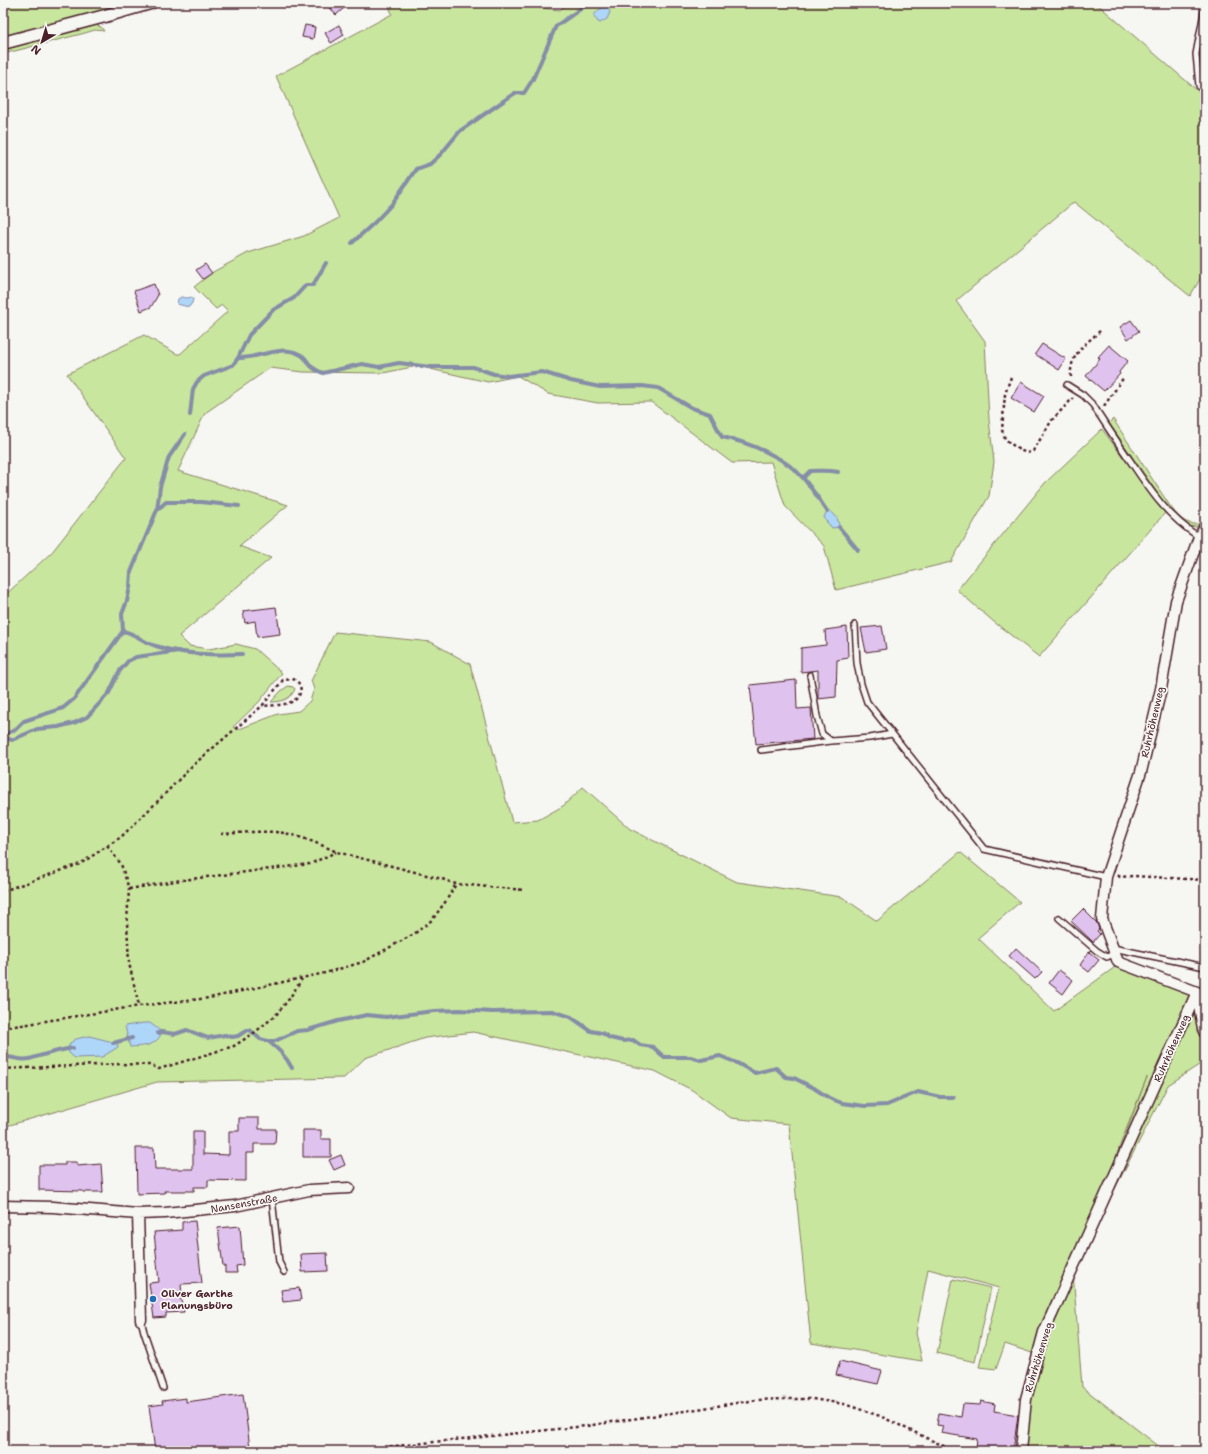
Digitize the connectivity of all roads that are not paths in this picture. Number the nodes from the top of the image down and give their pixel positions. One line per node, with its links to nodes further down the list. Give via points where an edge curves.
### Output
1 (150, 3): 3 (street)
2 (1205, 7): 4 (lane, via 1196,54 1199,86)
3 (3, 43)
4 (1205, 91)
5 (1067, 385): 7 (lane, via 1092,405 1155,498 1185,528)
6 (1205, 526): 7 (street, Ruhrhöhenweg)
7 (1199, 536): 13 (street, Ruhrhöhenweg, via 1176,601 1161,689 1141,772)
8 (855, 625): 10 (lane, via 857,663 867,702)
9 (810, 676): 11 (lane, via 822,734)
10 (892, 734): 11 (lane); 13 (lane, via 984,849)
11 (831, 741): 12 (lane)
12 (761, 750)
13 (1106, 877): 15 (street, Ruhrhöhenweg, via 1102,919)
14 (1059, 918): 15 (lane, via 1106,957)
15 (1114, 951): 16 (lane); 17 (street, Ruhrhöhenweg, via 1118,962)
16 (1205, 967)
17 (1197, 992): 18 (street); 26 (street, Ruhrhöhenweg, via 1044,1332 1026,1399)
18 (1205, 1033)
19 (349, 1188): 20 (street, Nansenstraße, via 309,1190)
20 (272, 1198): 22 (street, Nansenstraße, via 210,1209); 23 (lane, via 279,1262)
21 (3, 1206): 22 (street, Nansenstraße)
22 (138, 1214): 24 (street)
23 (284, 1272)
24 (141, 1320): 25 (lane)
25 (163, 1388)
26 (1021, 1451)

